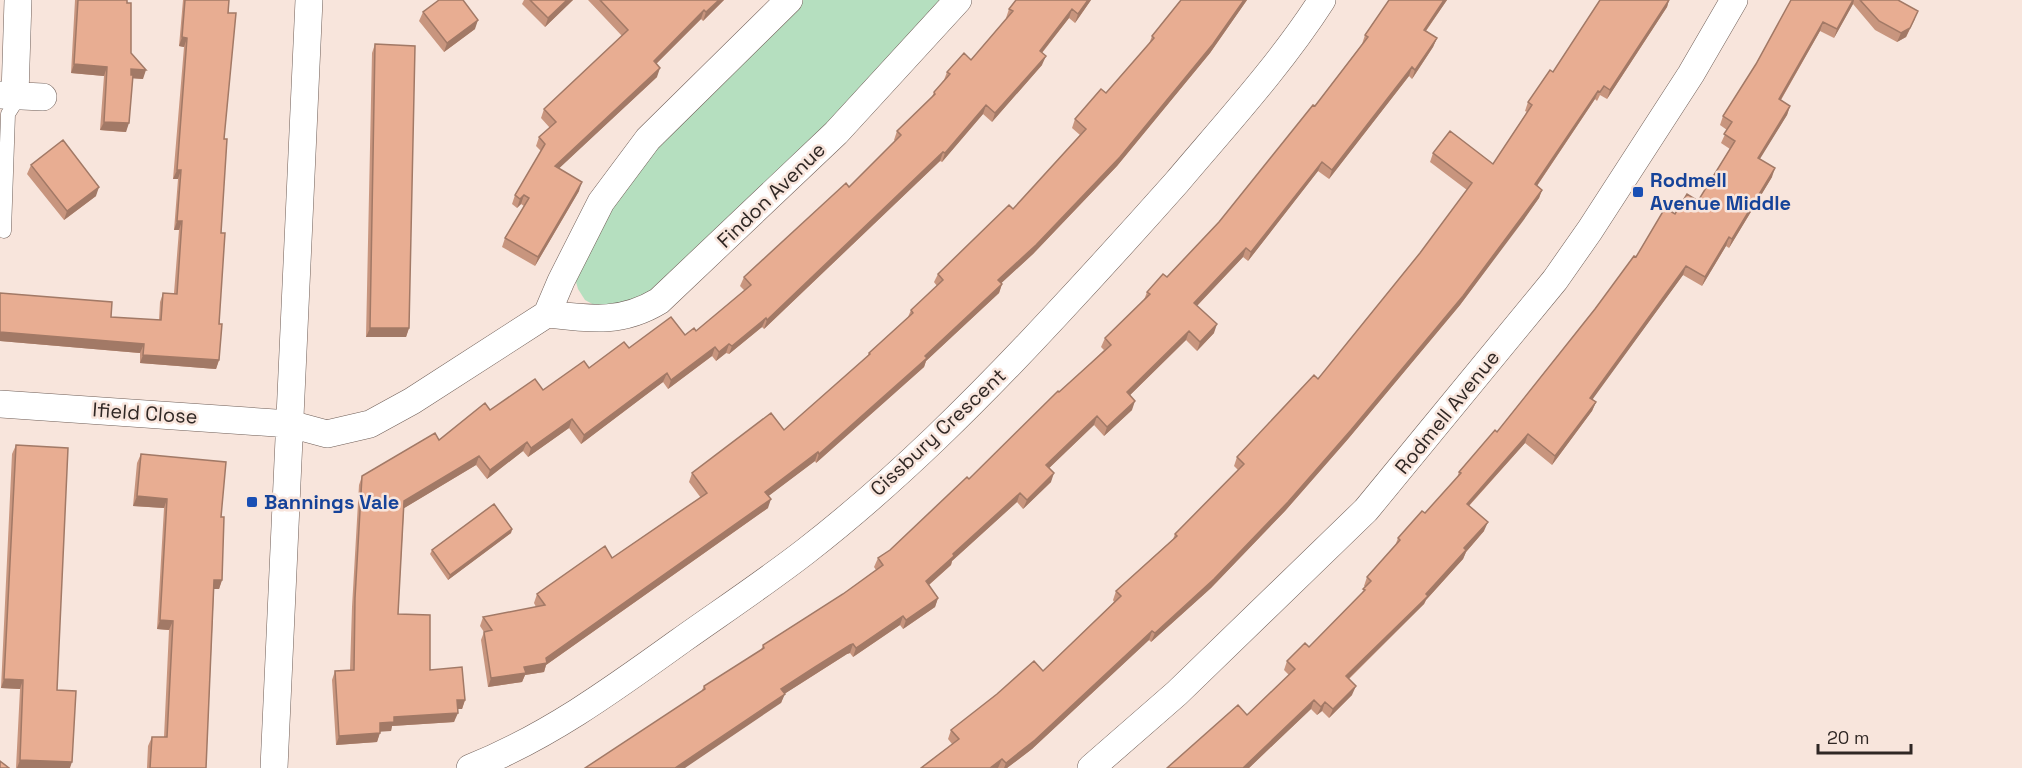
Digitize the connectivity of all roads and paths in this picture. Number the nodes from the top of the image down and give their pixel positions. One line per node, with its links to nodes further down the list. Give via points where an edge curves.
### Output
1 (18, 0): 7 (street)
2 (309, 0): 12 (street)
3 (789, 0): 10 (street, via 648,139 601,202)
4 (958, 0): 10 (street, Findon Avenue, via 836,133 659,301 644,310 611,319)
5 (1322, 0): 14 (street, Cissbury Crescent, via 1222,129 1133,232 1004,371 936,437 807,550 612,690 549,730)
6 (1734, 0): 15 (street, Rodmell Avenue, via 1691,74 1555,280 1366,510 1177,693)
7 (8, 95): 8 (street); 9 (lane, via 15,103 8,114)
8 (43, 97)
9 (4, 231)
10 (547, 314): 12 (street, via 370,424 327,434)
11 (0, 404): 12 (street, Ifield Close)
12 (290, 424): 13 (street)
13 (274, 768)
14 (470, 768)
15 (1091, 768)

